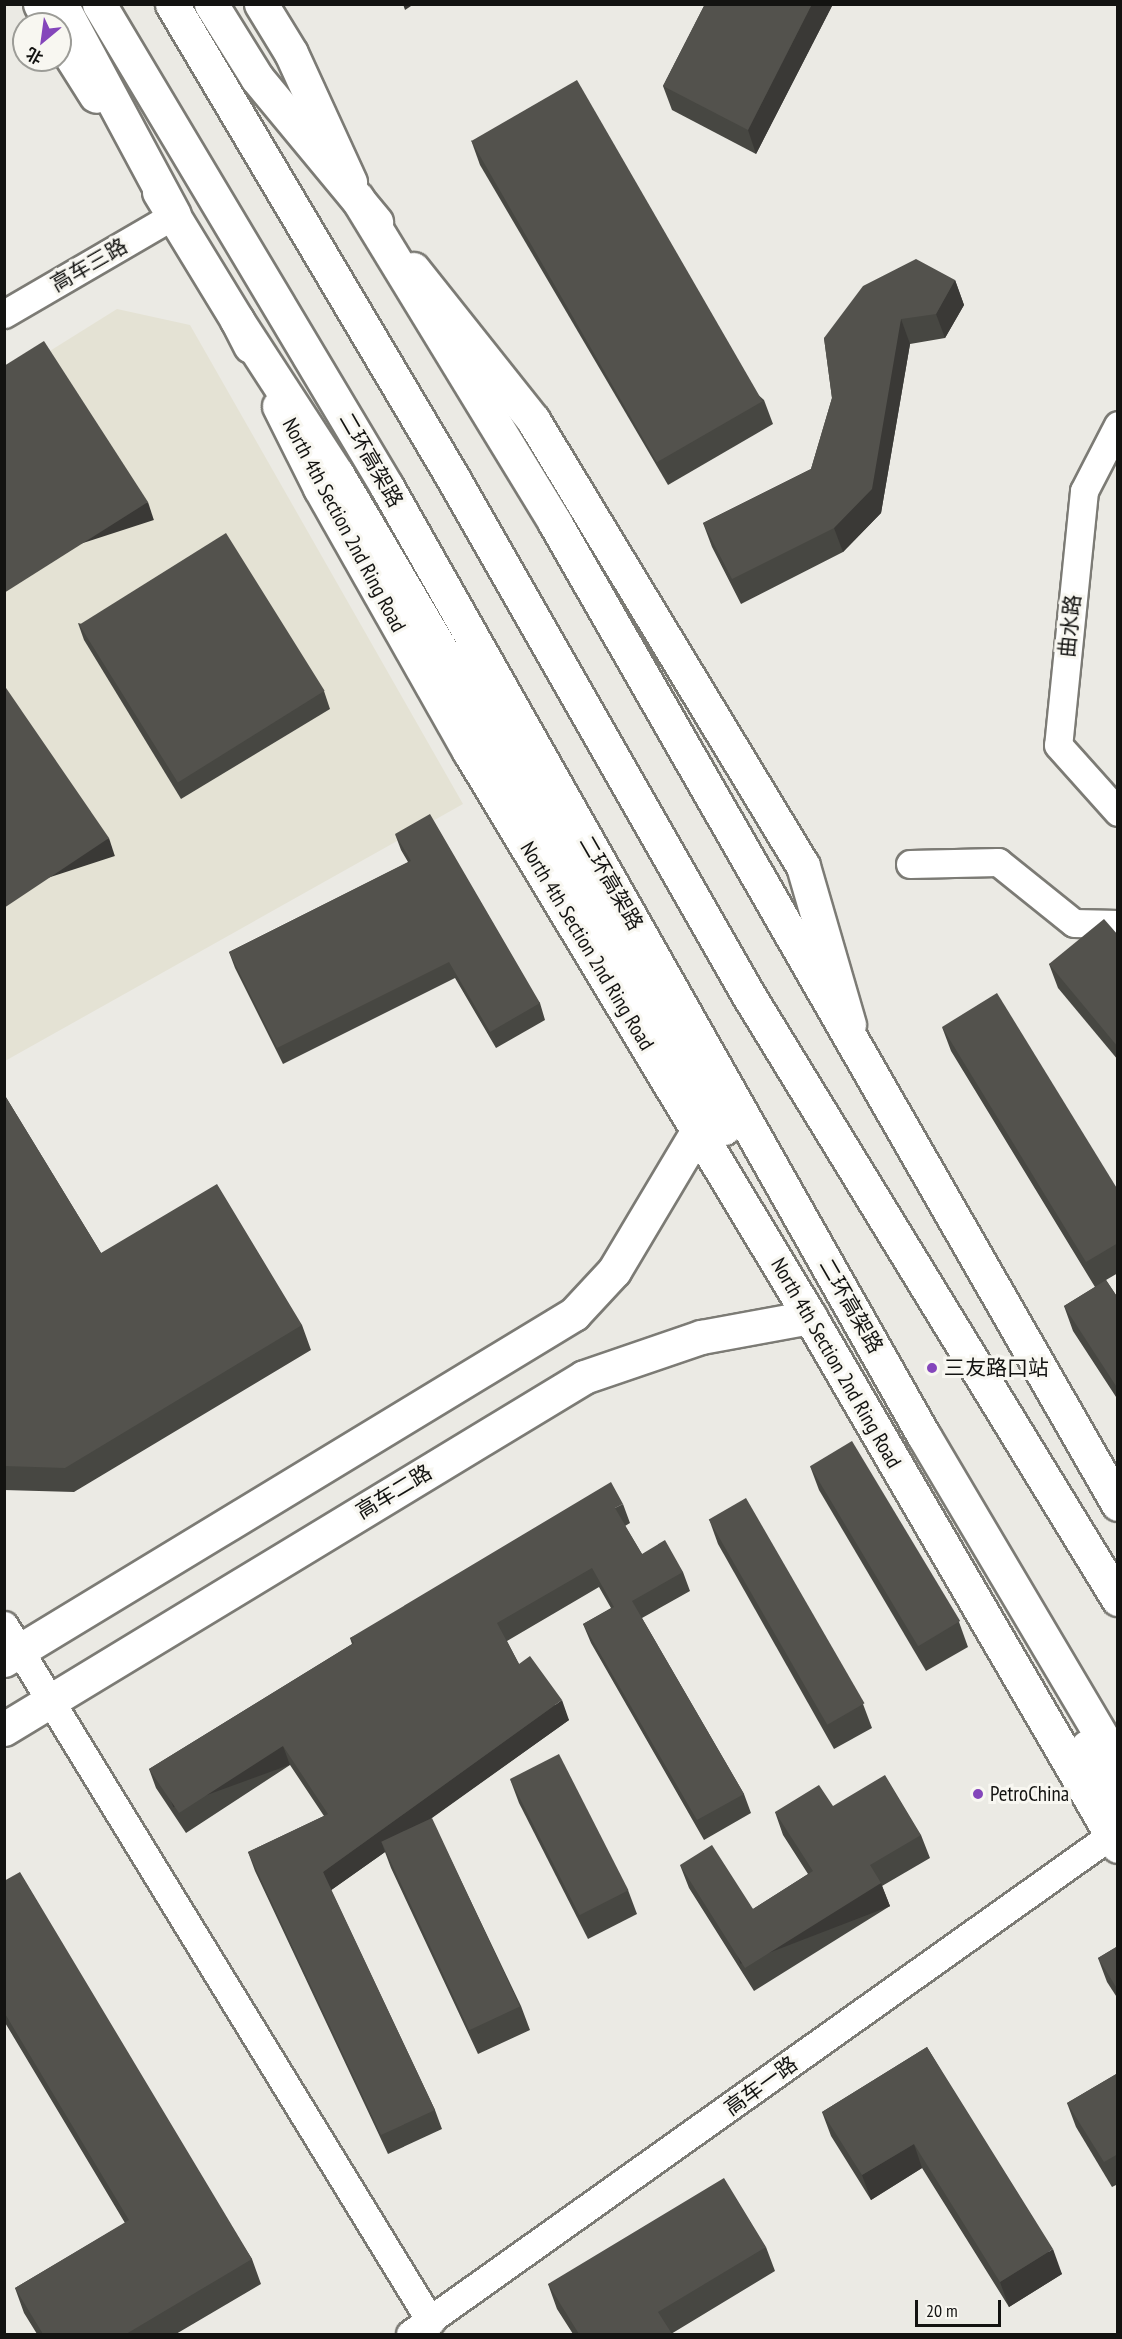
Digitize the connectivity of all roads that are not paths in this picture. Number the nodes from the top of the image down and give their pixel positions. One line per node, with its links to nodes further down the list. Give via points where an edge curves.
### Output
1 (61, 4): 8 (main road)
2 (99, 4): 23 (main road, 二环高架路, via 393,497 924,1436)
3 (172, 4): 19 (main road, via 453,478 749,996)
4 (211, 4): 7 (main road, via 257,78)
5 (261, 4): 7 (main road, via 291,53)
6 (72, 60): 8 (main road, North 4th Section 2nd Ring Road)
7 (357, 198): 17 (main road, via 533,420 803,866 849,1023); 18 (main road, via 555,523)
8 (174, 215): 9 (street, 高车三路); 10 (main road, North 4th Section 2nd Ring Road)
9 (4, 314)
10 (237, 320): 15 (main road, North 4th Section 2nd Ring Road, via 320,488 458,731); 24 (main road, via 337,474 522,782)
11 (1118, 425): 12 (street, 曲水路, via 1084,491 1058,745)
12 (1118, 812)
13 (910, 864): 14 (street, via 998,862 1074,923)
14 (1118, 924)
15 (698, 1130): 16 (main road, North 4th Section 2nd Ring Road); 20 (main road, via 614,1271 574,1314)
16 (810, 1317): 21 (main road, 高车二路, via 701,1336 584,1377); 25 (main road, North 4th Section 2nd Ring Road)
17 (1118, 1481)
18 (1118, 1504)
19 (1118, 1599)
20 (9, 1646): 21 (street)
21 (51, 1700): 22 (main road, 高车二路); 26 (street)
22 (4, 1729)
23 (1118, 1764)
24 (1118, 1799)
25 (1115, 1836): 26 (street, 高车一路)
26 (420, 2328)

